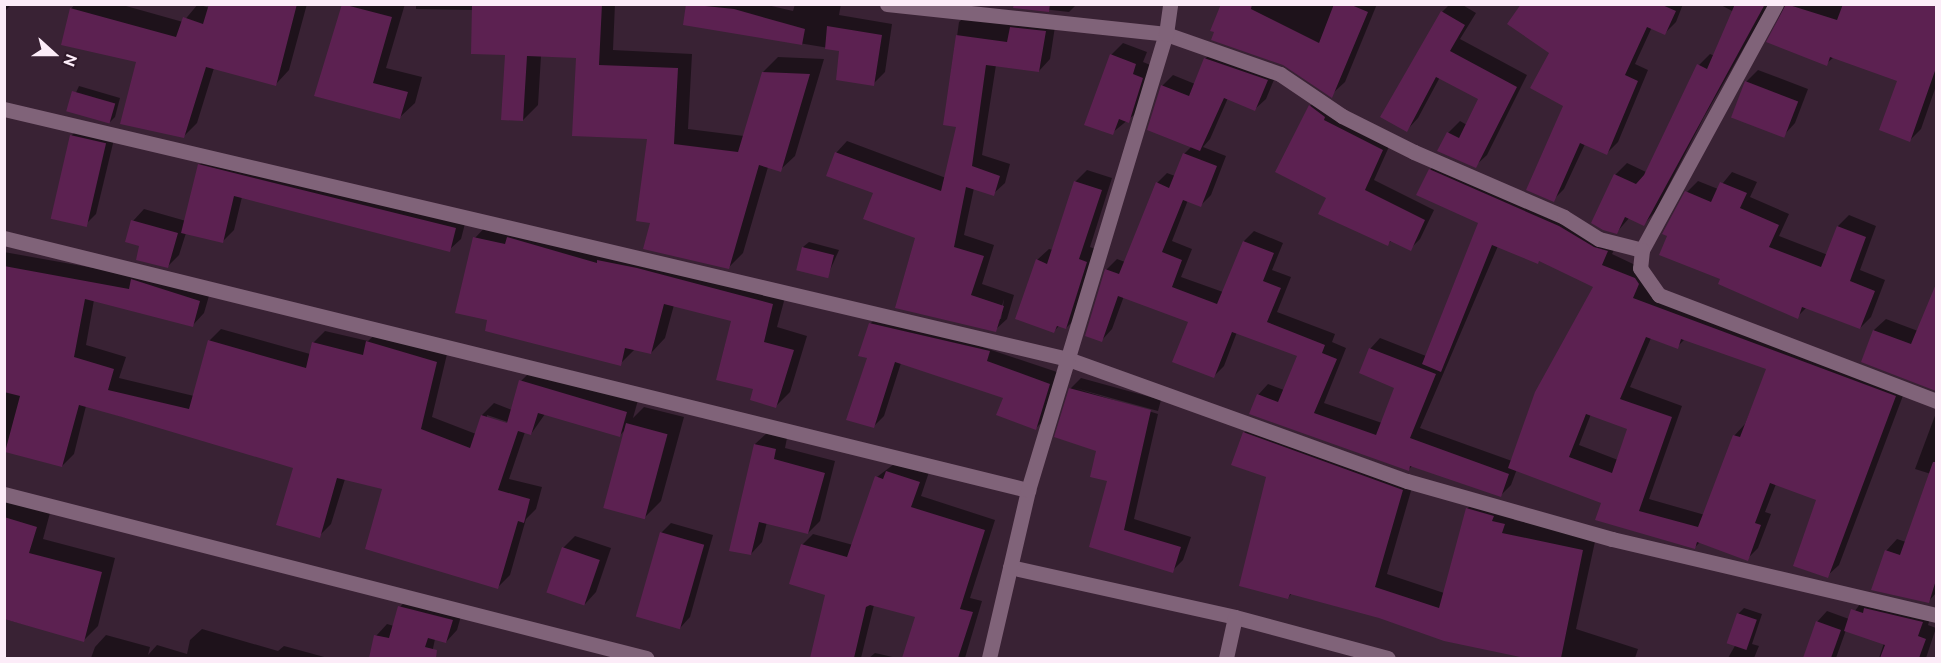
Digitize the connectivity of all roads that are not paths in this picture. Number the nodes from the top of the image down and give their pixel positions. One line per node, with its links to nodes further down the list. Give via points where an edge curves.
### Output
1 (887, 4): 4 (street)
2 (1170, 4): 4 (street)
3 (1776, 4): 7 (street)
4 (1166, 34): 7 (street, via 1280,74 1342,116 1414,152 1564,217 1599,239); 8 (street)
5 (4, 109): 8 (street)
6 (4, 238): 10 (street)
7 (1642, 250): 9 (street, via 1641,268 1659,295)
8 (1068, 359): 10 (street); 13 (street, via 1407,481 1612,539)
9 (1936, 401)
10 (1028, 490): 12 (street)
11 (4, 494): 15 (street)
12 (1010, 567): 14 (street); 16 (street)
13 (1936, 615)
14 (1235, 617): 17 (street); 18 (street)
15 (646, 658)
16 (989, 658)
17 (1226, 658)
18 (1388, 658)

